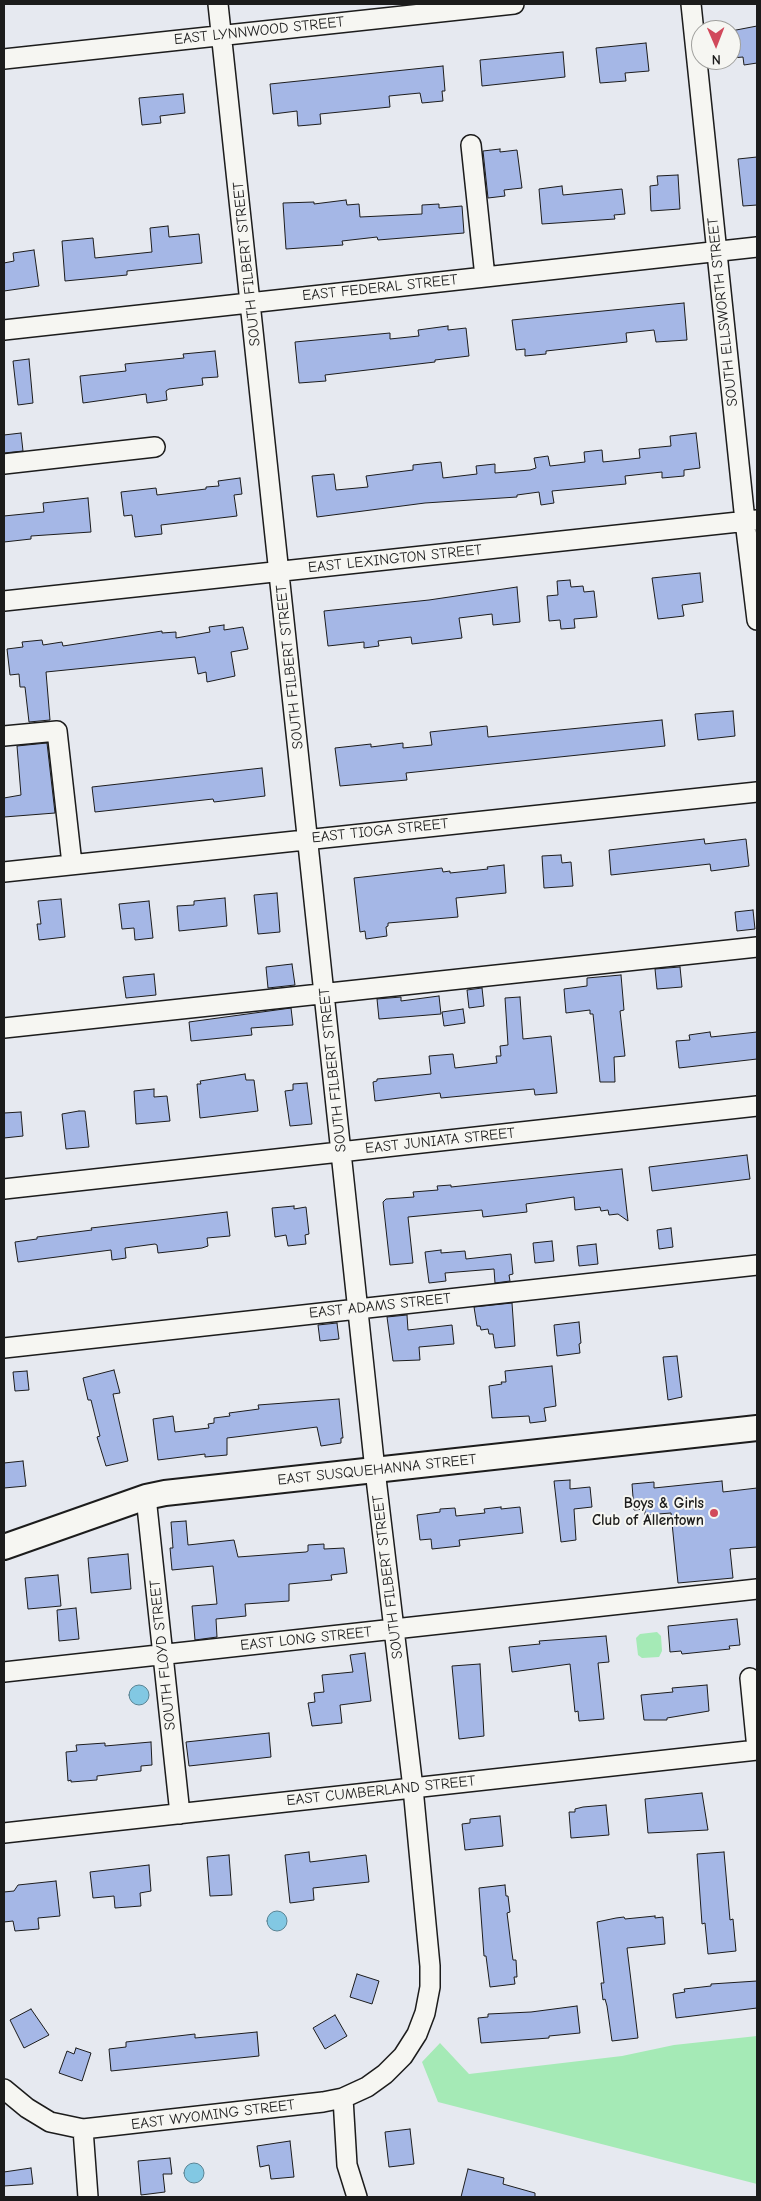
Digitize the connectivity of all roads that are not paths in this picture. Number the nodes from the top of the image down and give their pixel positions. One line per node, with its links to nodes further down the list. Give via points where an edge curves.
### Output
1 (218, 4): 4 (street, SOUTH FILBERT STREET)
2 (514, 4): 4 (street, EAST LYNNWOOD STREET)
3 (691, 4): 8 (street, SOUTH ELLSWORTH STREET)
4 (221, 34): 5 (street, EAST LYNNWOOD STREET); 10 (street, SOUTH FILBERT STREET)
5 (4, 59)
6 (470, 145): 9 (street)
7 (757, 247): 8 (street, EAST FEDERAL STREET)
8 (717, 251): 9 (street, EAST FEDERAL STREET); 14 (street, SOUTH ELLSWORTH STREET)
9 (485, 276): 10 (street, EAST FEDERAL STREET)
10 (251, 302): 11 (street, EAST FEDERAL STREET); 15 (street, SOUTH FILBERT STREET)
11 (4, 330)
12 (155, 447): 13 (street)
13 (4, 464)
14 (751, 520): 15 (street, EAST LEXINGTON STREET); 17 (street, SOUTH ELLSWORTH STREET)
15 (280, 571): 16 (street, EAST LEXINGTON STREET); 20 (street, SOUTH FILBERT STREET)
16 (4, 601)
17 (757, 620)
18 (4, 736): 21 (street, via 57,731)
19 (757, 792): 20 (street, EAST TIOGA STREET)
20 (308, 839): 21 (street, EAST TIOGA STREET); 24 (street, SOUTH FILBERT STREET)
21 (72, 864): 22 (street, EAST TIOGA STREET)
22 (4, 872)
23 (757, 947): 24 (street)
24 (324, 993): 25 (street); 27 (street, SOUTH FILBERT STREET)
25 (4, 1028)
26 (757, 1106): 27 (street, EAST JUNIATA STREET)
27 (342, 1152): 28 (street, EAST JUNIATA STREET); 30 (street, SOUTH FILBERT STREET)
28 (4, 1190)
29 (757, 1266): 30 (street, EAST ADAMS STREET)
30 (358, 1308): 31 (street, EAST ADAMS STREET); 33 (street, SOUTH FILBERT STREET)
31 (4, 1348)
32 (757, 1428): 33 (main road, EAST SUSQUEHANNA STREET)
33 (375, 1470): 34 (main road, EAST SUSQUEHANNA STREET); 37 (street, SOUTH FILBERT STREET)
34 (146, 1497): 35 (main road, EAST SUSQUEHANNA STREET); 38 (street, SOUTH FLOYD STREET)
35 (4, 1547)
36 (757, 1589): 37 (street, EAST LONG STREET)
37 (394, 1629): 38 (street, EAST LONG STREET); 42 (street, SOUTH FILBERT STREET)
38 (163, 1654): 39 (street, EAST LONG STREET); 43 (street, SOUTH FLOYD STREET)
39 (4, 1672)
40 (750, 1678): 41 (street)
41 (757, 1749): 42 (street, EAST CUMBERLAND STREET)
42 (413, 1788): 43 (street, EAST CUMBERLAND STREET); 46 (street, SOUTH FILBERT STREET, via 430,1966 426,2013 403,2056 367,2087)
43 (180, 1814): 44 (street, EAST CUMBERLAND STREET)
44 (4, 1833)
45 (4, 2089): 47 (street, EAST WYOMING STREET, via 50,2122)
46 (343, 2098): 47 (street, EAST WYOMING STREET); 49 (street, via 347,2165)
47 (83, 2129): 48 (street)
48 (88, 2197)
49 (357, 2197)

